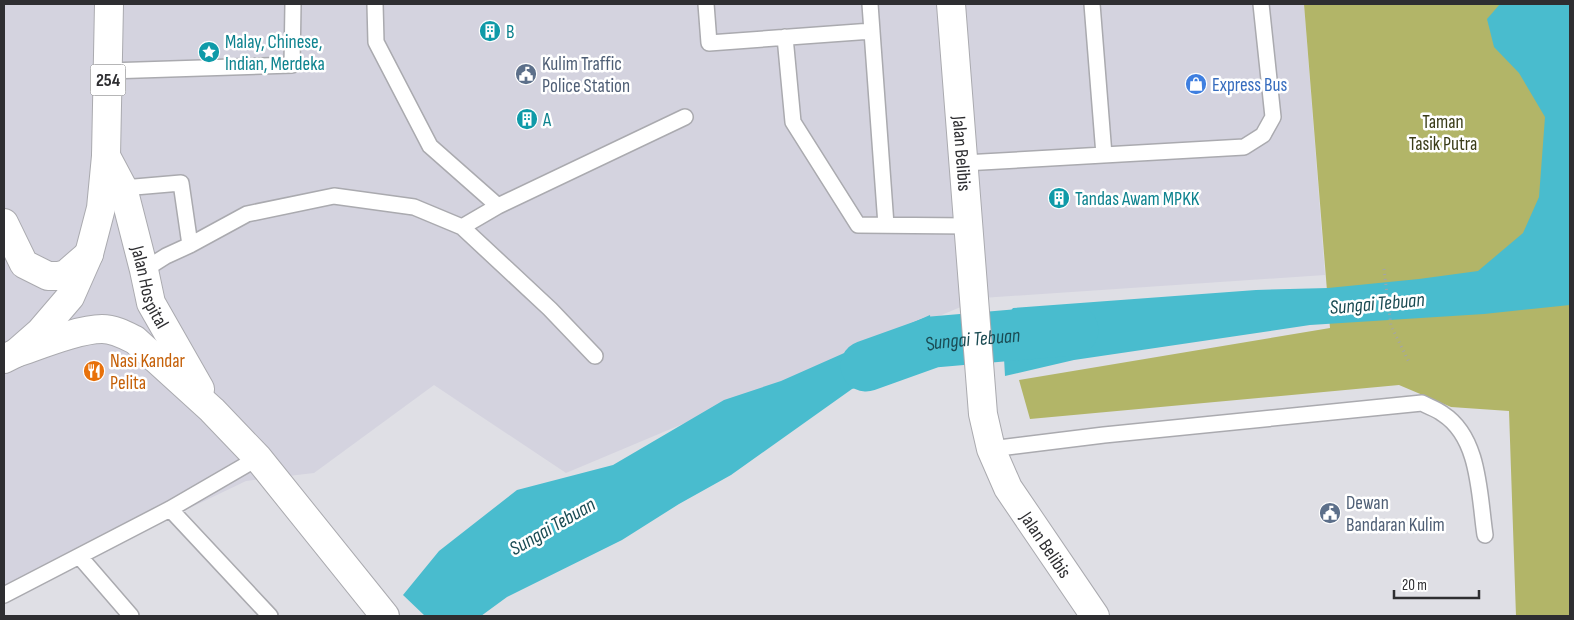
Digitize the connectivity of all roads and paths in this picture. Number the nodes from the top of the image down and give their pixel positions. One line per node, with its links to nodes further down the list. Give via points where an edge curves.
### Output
1 (109, 4): 11 (main road, 254)
2 (294, 4): 11 (lane, via 292,65)
3 (375, 4): 17 (lane, via 376,42 430,146)
4 (706, 4): 10 (lane, via 709,42)
5 (870, 4): 9 (lane)
6 (951, 4): 15 (main road, Jalan Belibis)
7 (1092, 4): 13 (lane)
8 (1261, 4): 13 (lane, via 1273,117 1263,134 1244,147)
9 (872, 31): 10 (lane); 19 (lane)
10 (785, 37): 19 (lane, via 793,122 858,225)
11 (108, 71): 14 (main road, 254)
12 (685, 117): 17 (lane)
13 (1104, 155): 15 (lane)
14 (106, 156): 16 (main road, Jalan Hospital); 23 (main road, 254, via 101,208)
15 (964, 163): 20 (main road, Jalan Belibis)
16 (123, 188): 22 (lane, via 181,183); 25 (main road, Jalan Hospital)
17 (498, 206): 21 (lane)
18 (4, 223): 23 (main road, via 24,264 48,276 66,274)
19 (886, 225): 20 (lane)
20 (968, 226): 30 (main road, Jalan Belibis, via 984,414)
21 (462, 227): 22 (lane, via 414,207 334,196 247,214); 27 (lane)
22 (190, 245): 25 (lane)
23 (89, 254): 26 (main road, 254, via 70,297 40,332)
24 (1384, 269): 28 (path, via 1391,326)
25 (144, 270): 29 (main road, Jalan Hospital, via 151,303)
26 (10, 356): 29 (main road, Jalan Hospital, via 85,330 104,329 121,333 135,340)
27 (595, 356)
28 (1408, 362)
29 (212, 410): 31 (main road, Jalan Hospital)
30 (991, 449): 33 (lane, via 1422,404 1444,414 1460,430 1474,457); 39 (main road, Jalan Belibis, via 1008,488)
31 (258, 458): 32 (lane); 38 (main road, Jalan Hospital)
32 (170, 509): 34 (lane); 37 (lane)
33 (1484, 535)
34 (80, 556): 35 (lane); 36 (lane)
35 (4, 595)
36 (131, 616)
37 (270, 616)
38 (385, 616)
39 (1095, 616)

